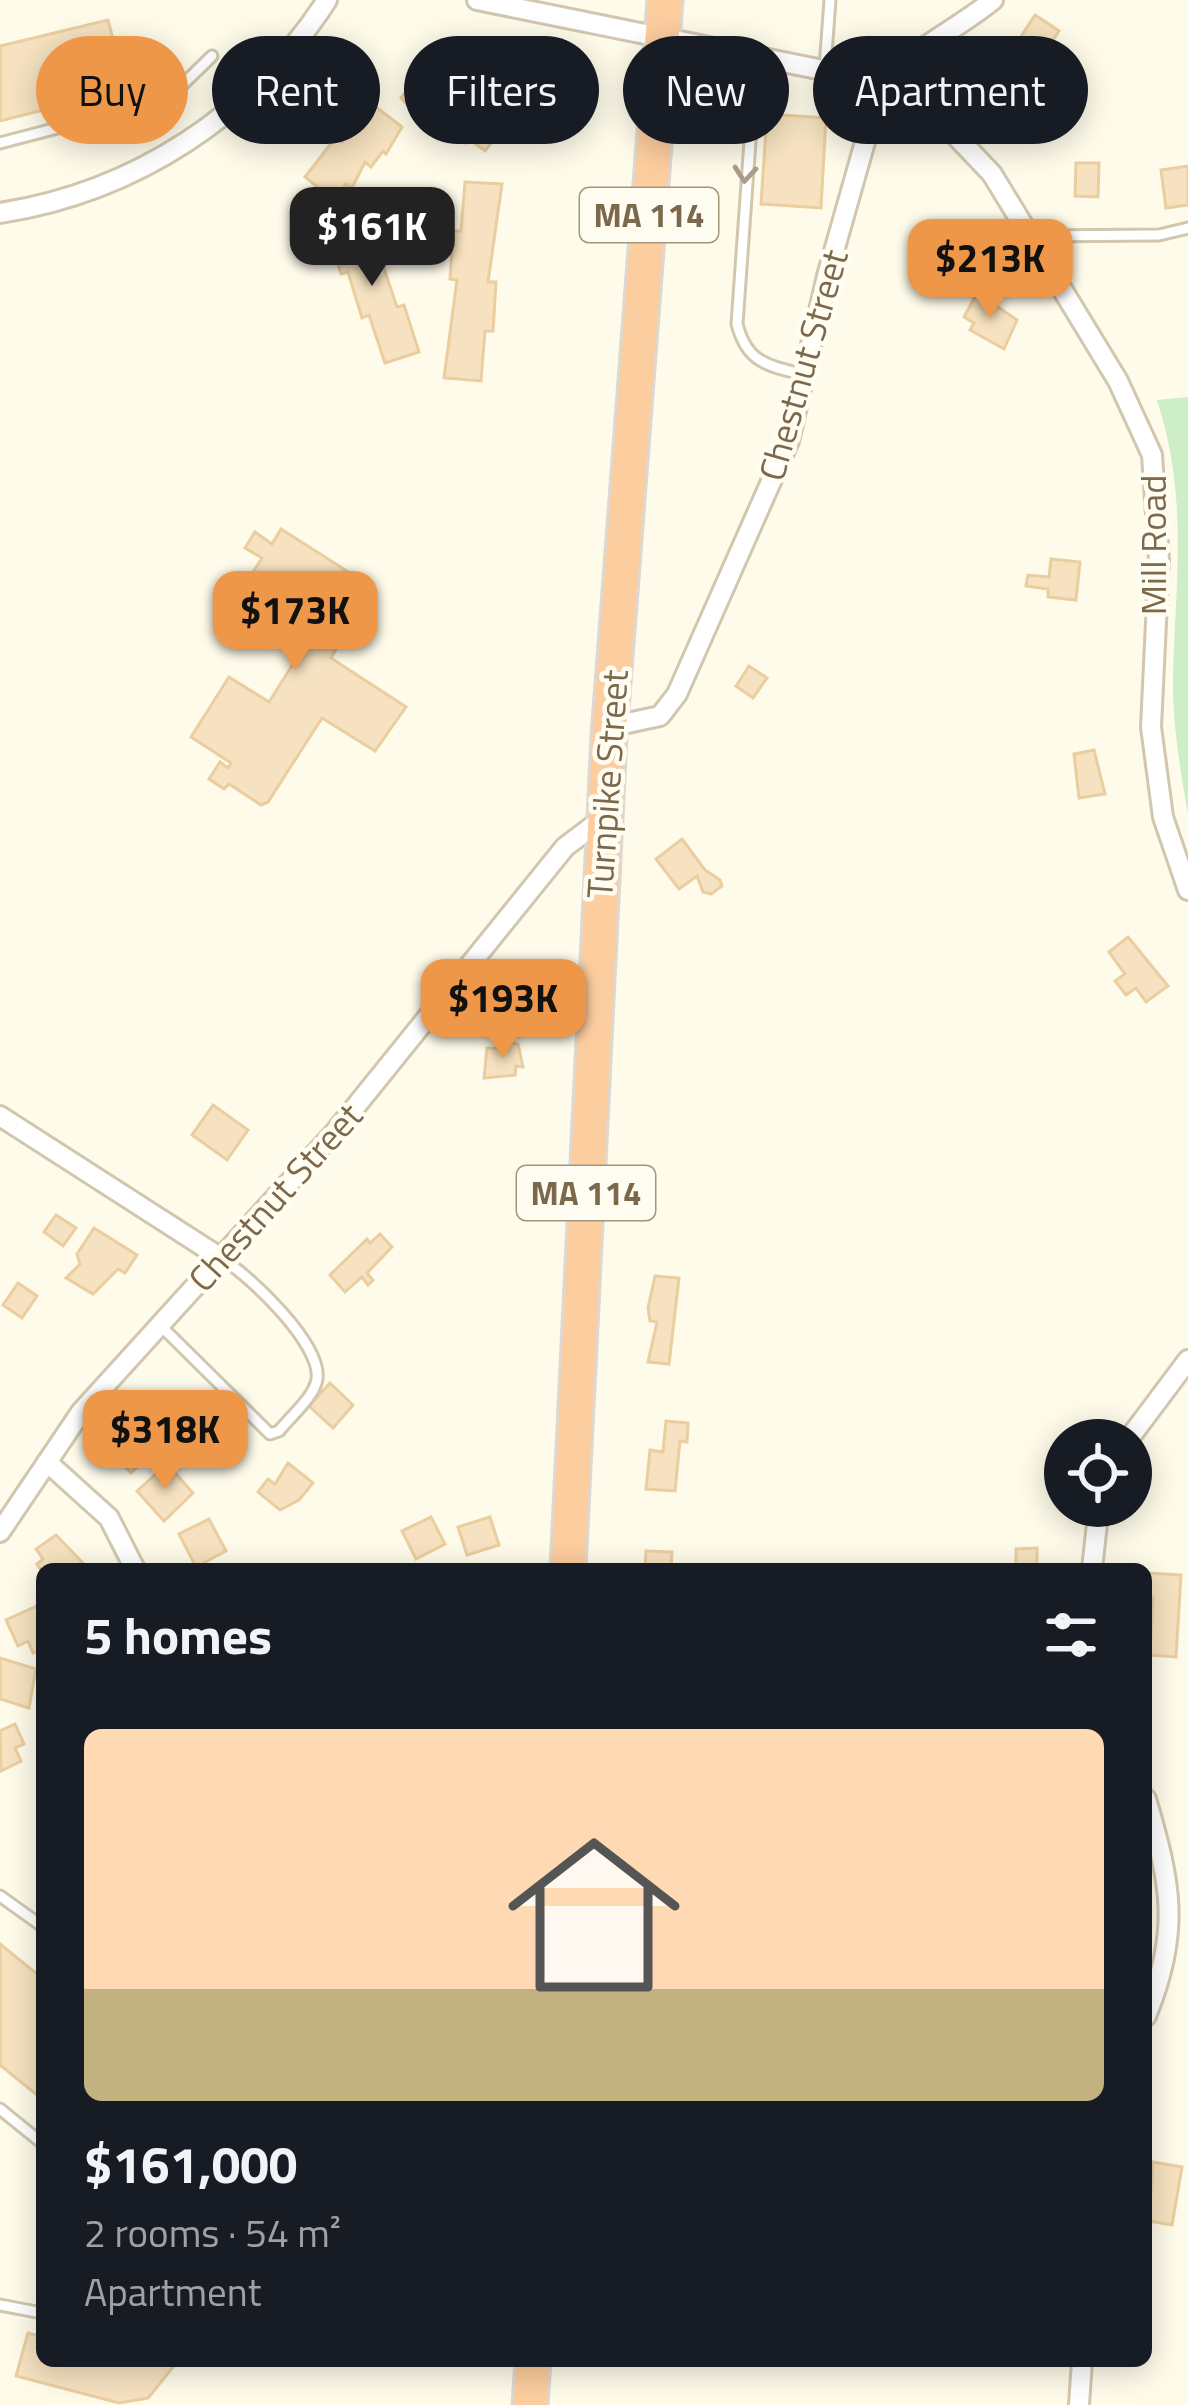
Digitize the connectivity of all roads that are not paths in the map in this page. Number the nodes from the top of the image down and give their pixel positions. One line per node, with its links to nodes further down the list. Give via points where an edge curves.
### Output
1 (326, 0): 15 (street, via 264,76 157,163 70,200)
2 (477, 0): 6 (street, Mill Road)
3 (665, 0): 6 (highway, Turnpike Street / MA 114)
4 (830, 0): 8 (lane)
5 (993, 0): 9 (street)
6 (663, 35): 7 (street, Mill Road); 19 (highway, Turnpike Street / MA 114)
7 (667, 36)
8 (827, 36)
9 (947, 36)
10 (212, 56): 11 (lane, via 175,92 146,105)
11 (0, 143)
12 (750, 144): 18 (lane, one-way to 18, via 737,324 756,362)
13 (866, 144): 18 (street, Chestnut Street)
14 (963, 144): 17 (street, Mill Road)
15 (0, 213)
16 (1188, 228): 17 (lane)
17 (1033, 236): 21 (street, Mill Road, via 1152,454 1159,560 1151,727 1162,817)
18 (805, 376): 19 (street, Chestnut Street, via 789,442 677,694 660,716)
19 (610, 727): 20 (highway, Turnpike Street / MA 114)
20 (606, 816): 23 (street, Chestnut Street, via 565,847 335,1132); 31 (highway, Turnpike Street / MA 114)
21 (1188, 890)
22 (0, 1116): 23 (street)
23 (221, 1258): 24 (street, Chestnut Street); 24 (lane, via 247,1274 315,1362 316,1386 279,1431 270,1434)
24 (160, 1325): 27 (street, Chestnut Street)
25 (1188, 1360): 26 (street)
26 (1144, 1419)
27 (47, 1462): 29 (street, Chestnut Street); 30 (street, via 109,1518)
28 (1097, 1527): 32 (street)
29 (0, 1532)
30 (132, 1563)
31 (568, 1563)
32 (1093, 1563)
33 (1152, 1823): 36 (street, via 1172,1907 1170,1946)
34 (0, 1896): 35 (lane)
35 (36, 1922)
36 (1152, 1998)
37 (2, 2116): 38 (lane)
38 (36, 2139)
39 (0, 2305): 40 (lane)
40 (36, 2312)
41 (533, 2367): 43 (highway)
42 (1082, 2367): 44 (street)
43 (530, 2405)
44 (1079, 2405)

